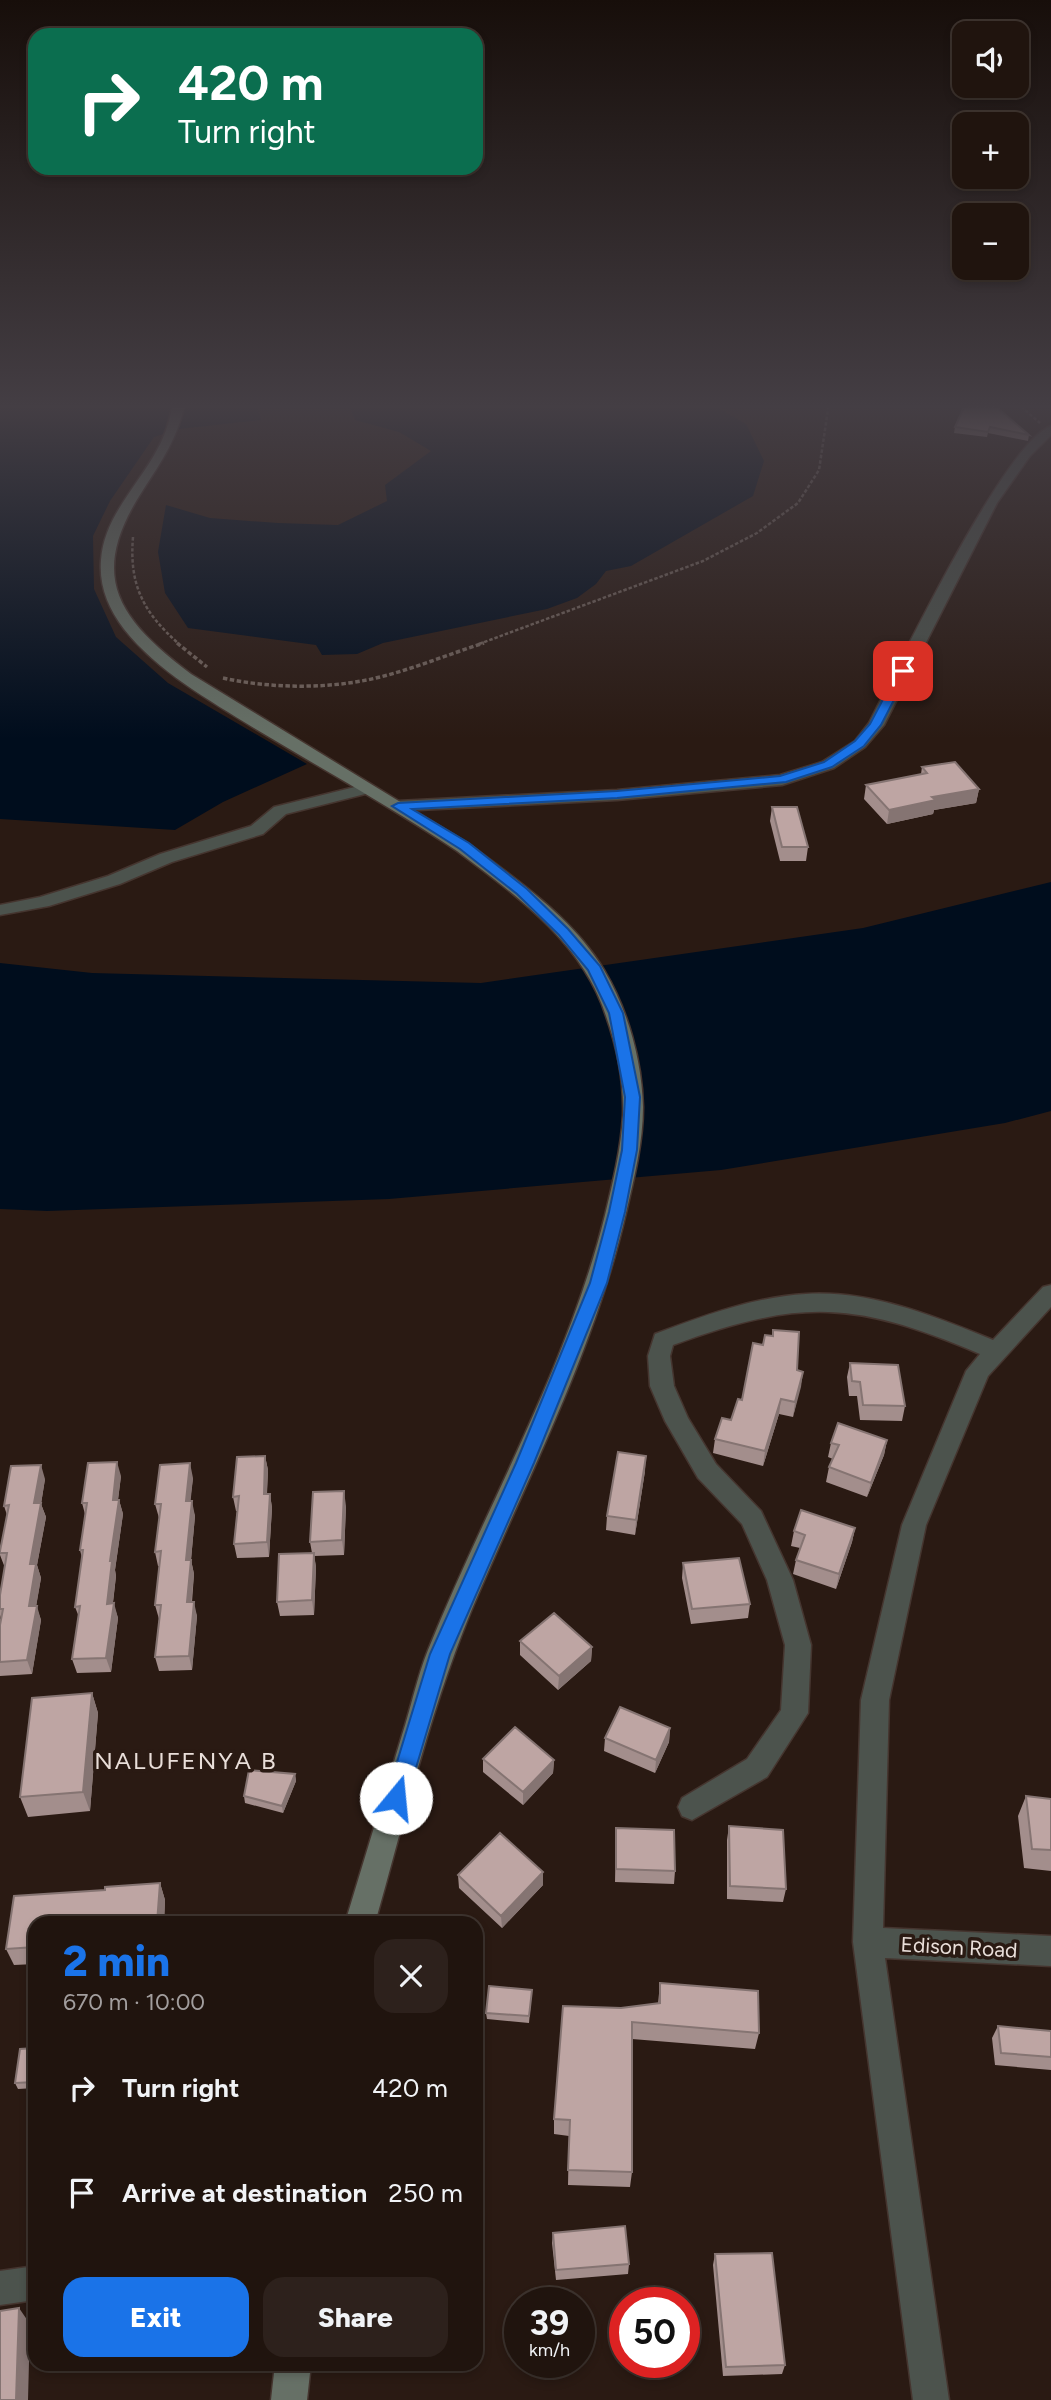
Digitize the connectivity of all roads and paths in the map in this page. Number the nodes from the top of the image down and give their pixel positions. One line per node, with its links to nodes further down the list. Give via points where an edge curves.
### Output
1 (124, 515): 7 (main road, via 114,532 107,571 110,593 122,617 149,647 219,700)
2 (782, 515): 6 (path, via 703,561 508,636 367,680 302,686)
3 (985, 515): 8 (street, via 876,725 860,744 828,765 782,780 704,788)
4 (134, 527): 5 (path, via 133,578 142,598 164,632)
5 (212, 671)
6 (222, 678)
7 (367, 789): 8 (main road); 9 (street, via 280,810 257,830 166,858 114,880)
8 (398, 806): 13 (main road, via 464,846 522,892 595,969 616,1013 633,1097 630,1150 598,1283 440,1654)
9 (0, 910)
10 (1051, 1293): 11 (street)
11 (996, 1351): 12 (street, via 936,1325 880,1308 824,1301 770,1307 663,1340 659,1356 662,1386 677,1421 707,1471 752,1518 780,1580 798,1645 794,1713 787,1724 757,1768); 14 (street, via 978,1371 914,1525 875,1700)
12 (692, 1807)
13 (362, 1916)
14 (868, 1942): 15 (street, Edison Road); 20 (street)
15 (1051, 1951)
16 (28, 2284): 17 (street)
17 (0, 2288)
18 (292, 2371): 19 (main road)
19 (289, 2400)
20 (931, 2400)

